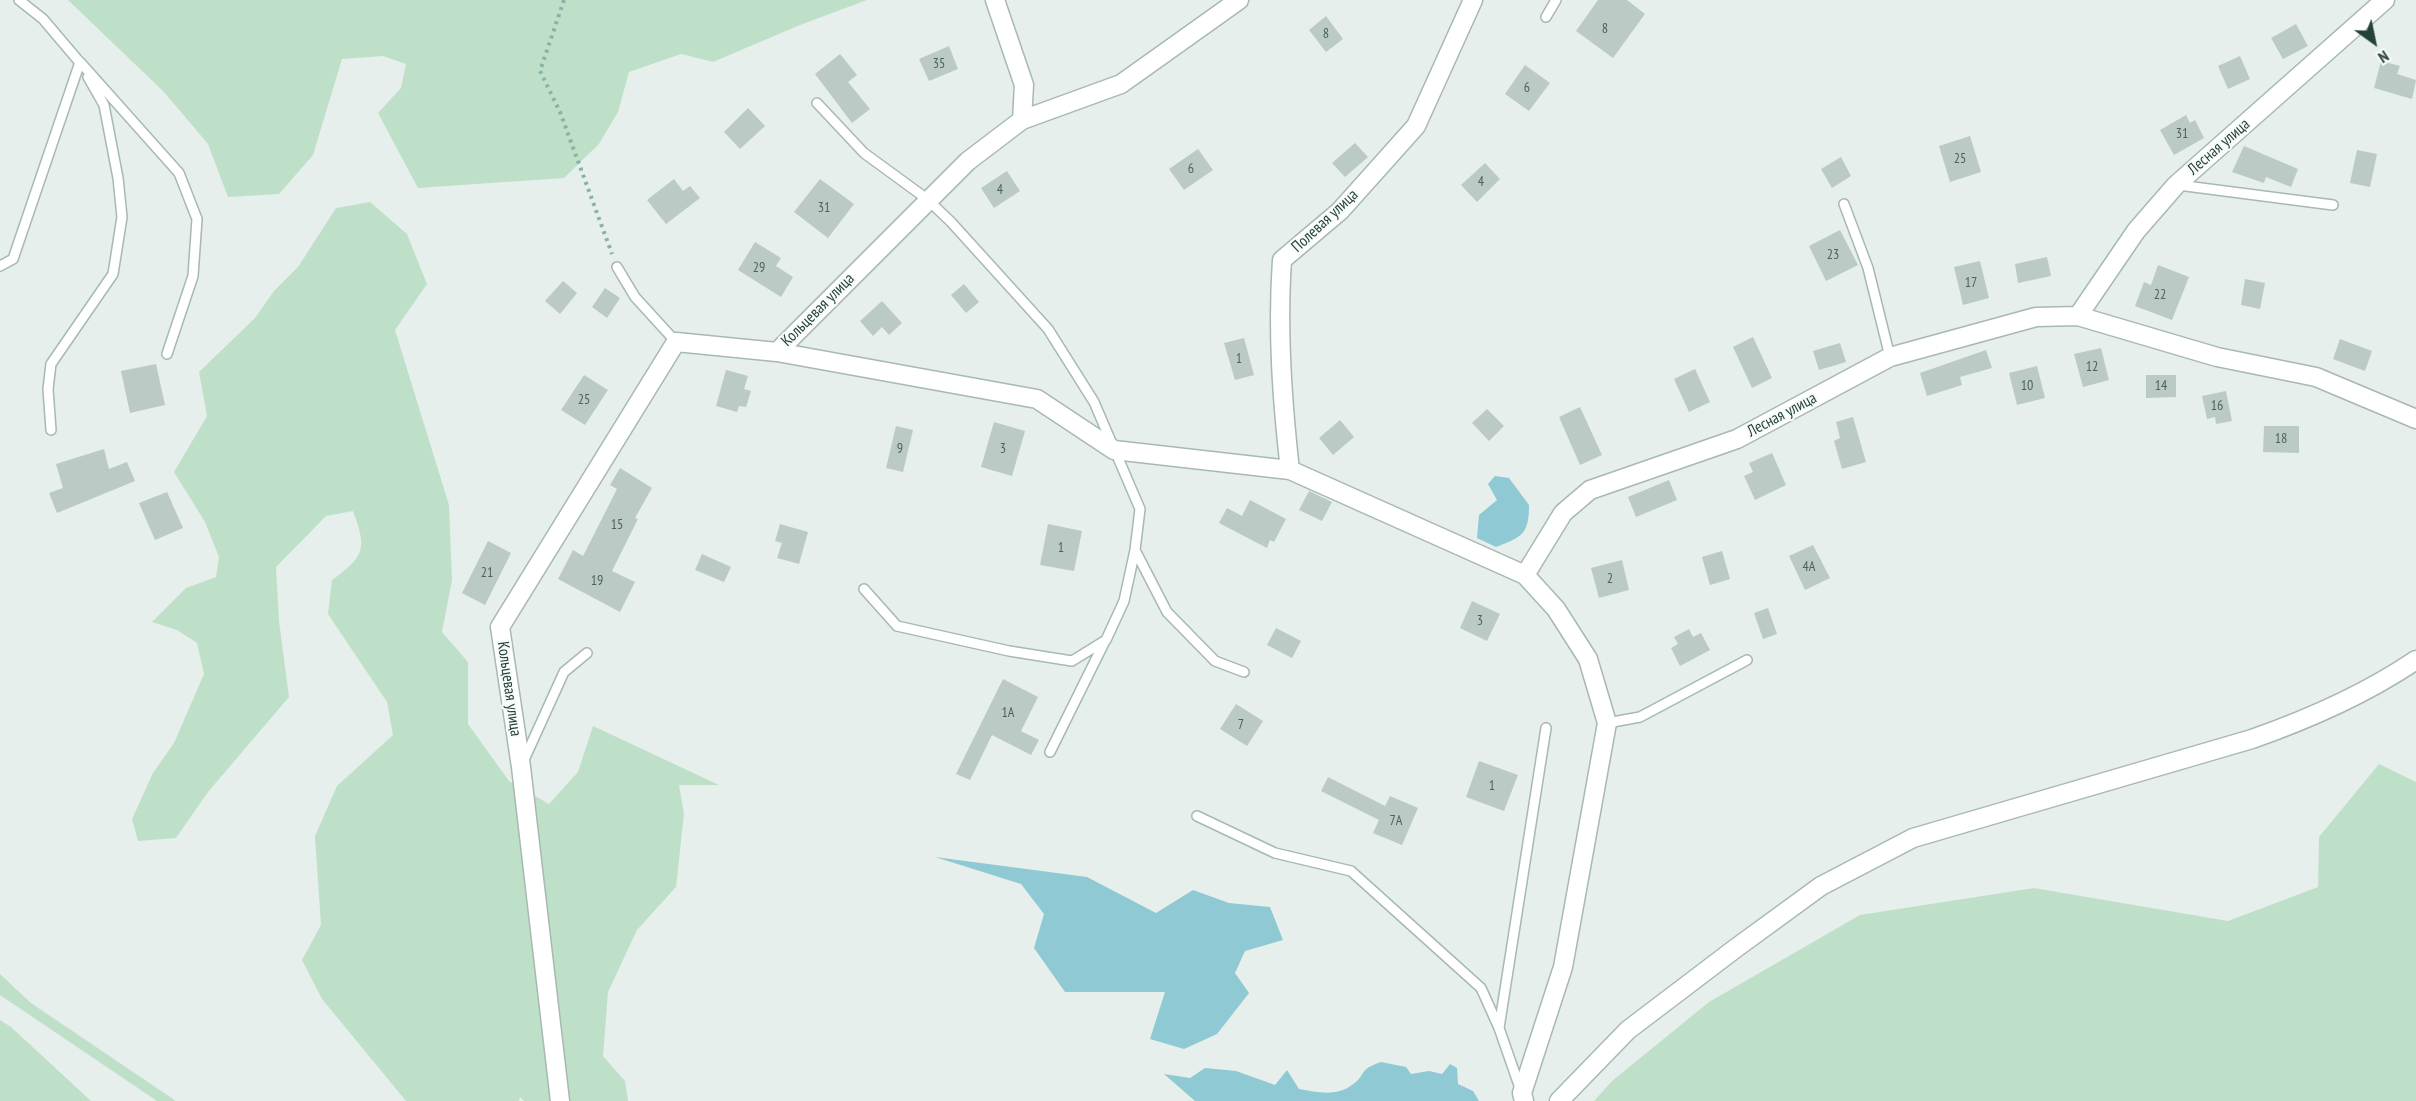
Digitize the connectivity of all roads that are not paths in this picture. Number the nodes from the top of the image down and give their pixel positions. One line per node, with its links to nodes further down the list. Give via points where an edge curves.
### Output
1 (19, 0): 8 (lane, via 43,19)
2 (995, 0): 10 (street, via 1024,85)
3 (1239, 0): 10 (street, Кольцевая улица, via 1121,84)
4 (1473, 0): 25 (street, Полевая улица, via 1416,126 1340,211 1281,260 1280,390)
5 (1556, 0): 7 (lane)
6 (2385, 0): 11 (street, Лесная улица)
7 (1546, 17)
8 (80, 62): 15 (lane, via 13,259); 20 (lane, via 179,173 197,219 193,276); 23 (lane, via 104,105 122,217 113,274 51,364)
9 (818, 103): 12 (lane, via 864,153)
10 (1022, 120): 12 (street, Кольцевая улица, via 968,160)
11 (2176, 184): 14 (lane); 17 (street, Лесная улица, via 2136,231)
12 (927, 200): 19 (street, Кольцевая улица); 24 (lane, via 1048,329 1094,402)
13 (1844, 204): 21 (lane, via 1869,268)
14 (2333, 204)
15 (0, 266)
16 (616, 267): 18 (lane, via 635,297)
17 (2078, 316): 21 (street, Лесная улица, via 2036,316); 22 (street, Лесная улица, via 2217,357 2316,377)
18 (676, 342): 19 (street, Кольцевая улица); 37 (street, Кольцевая улица, via 500,627)
19 (777, 352): 24 (street, via 1037,399)
20 (167, 354)
21 (1890, 357): 27 (street, Лесная улица, via 1737,439 1590,490 1563,513)
22 (2416, 419)
23 (51, 430)
24 (1114, 450): 25 (street); 26 (lane, via 1140,509)
25 (1290, 470): 27 (street)
26 (1135, 550): 29 (lane, via 1124,600); 33 (lane, via 1167,612 1215,661)
27 (1526, 575): 34 (street, via 1556,609 1588,659)
28 (864, 589): 29 (lane, via 897,626 1008,651 1072,661)
29 (1106, 640): 36 (lane)
30 (587, 653): 37 (lane, via 564,672)
31 (1747, 660): 34 (lane, via 1640,717)
32 (2416, 660): 42 (street, via 2345,700 2252,740 1913,838 1866,861 1821,886 1628,1030)
33 (1244, 672)
34 (1607, 723): 40 (street, via 1563,967)
35 (1546, 728): 39 (lane)
36 (1050, 752)
37 (520, 767): 41 (street, Кольцевая улица)
38 (1197, 816): 39 (lane, via 1275,854 1351,871 1481,988)
39 (1498, 1028): 40 (lane)
40 (1523, 1097)
41 (560, 1101)
42 (1559, 1101)

